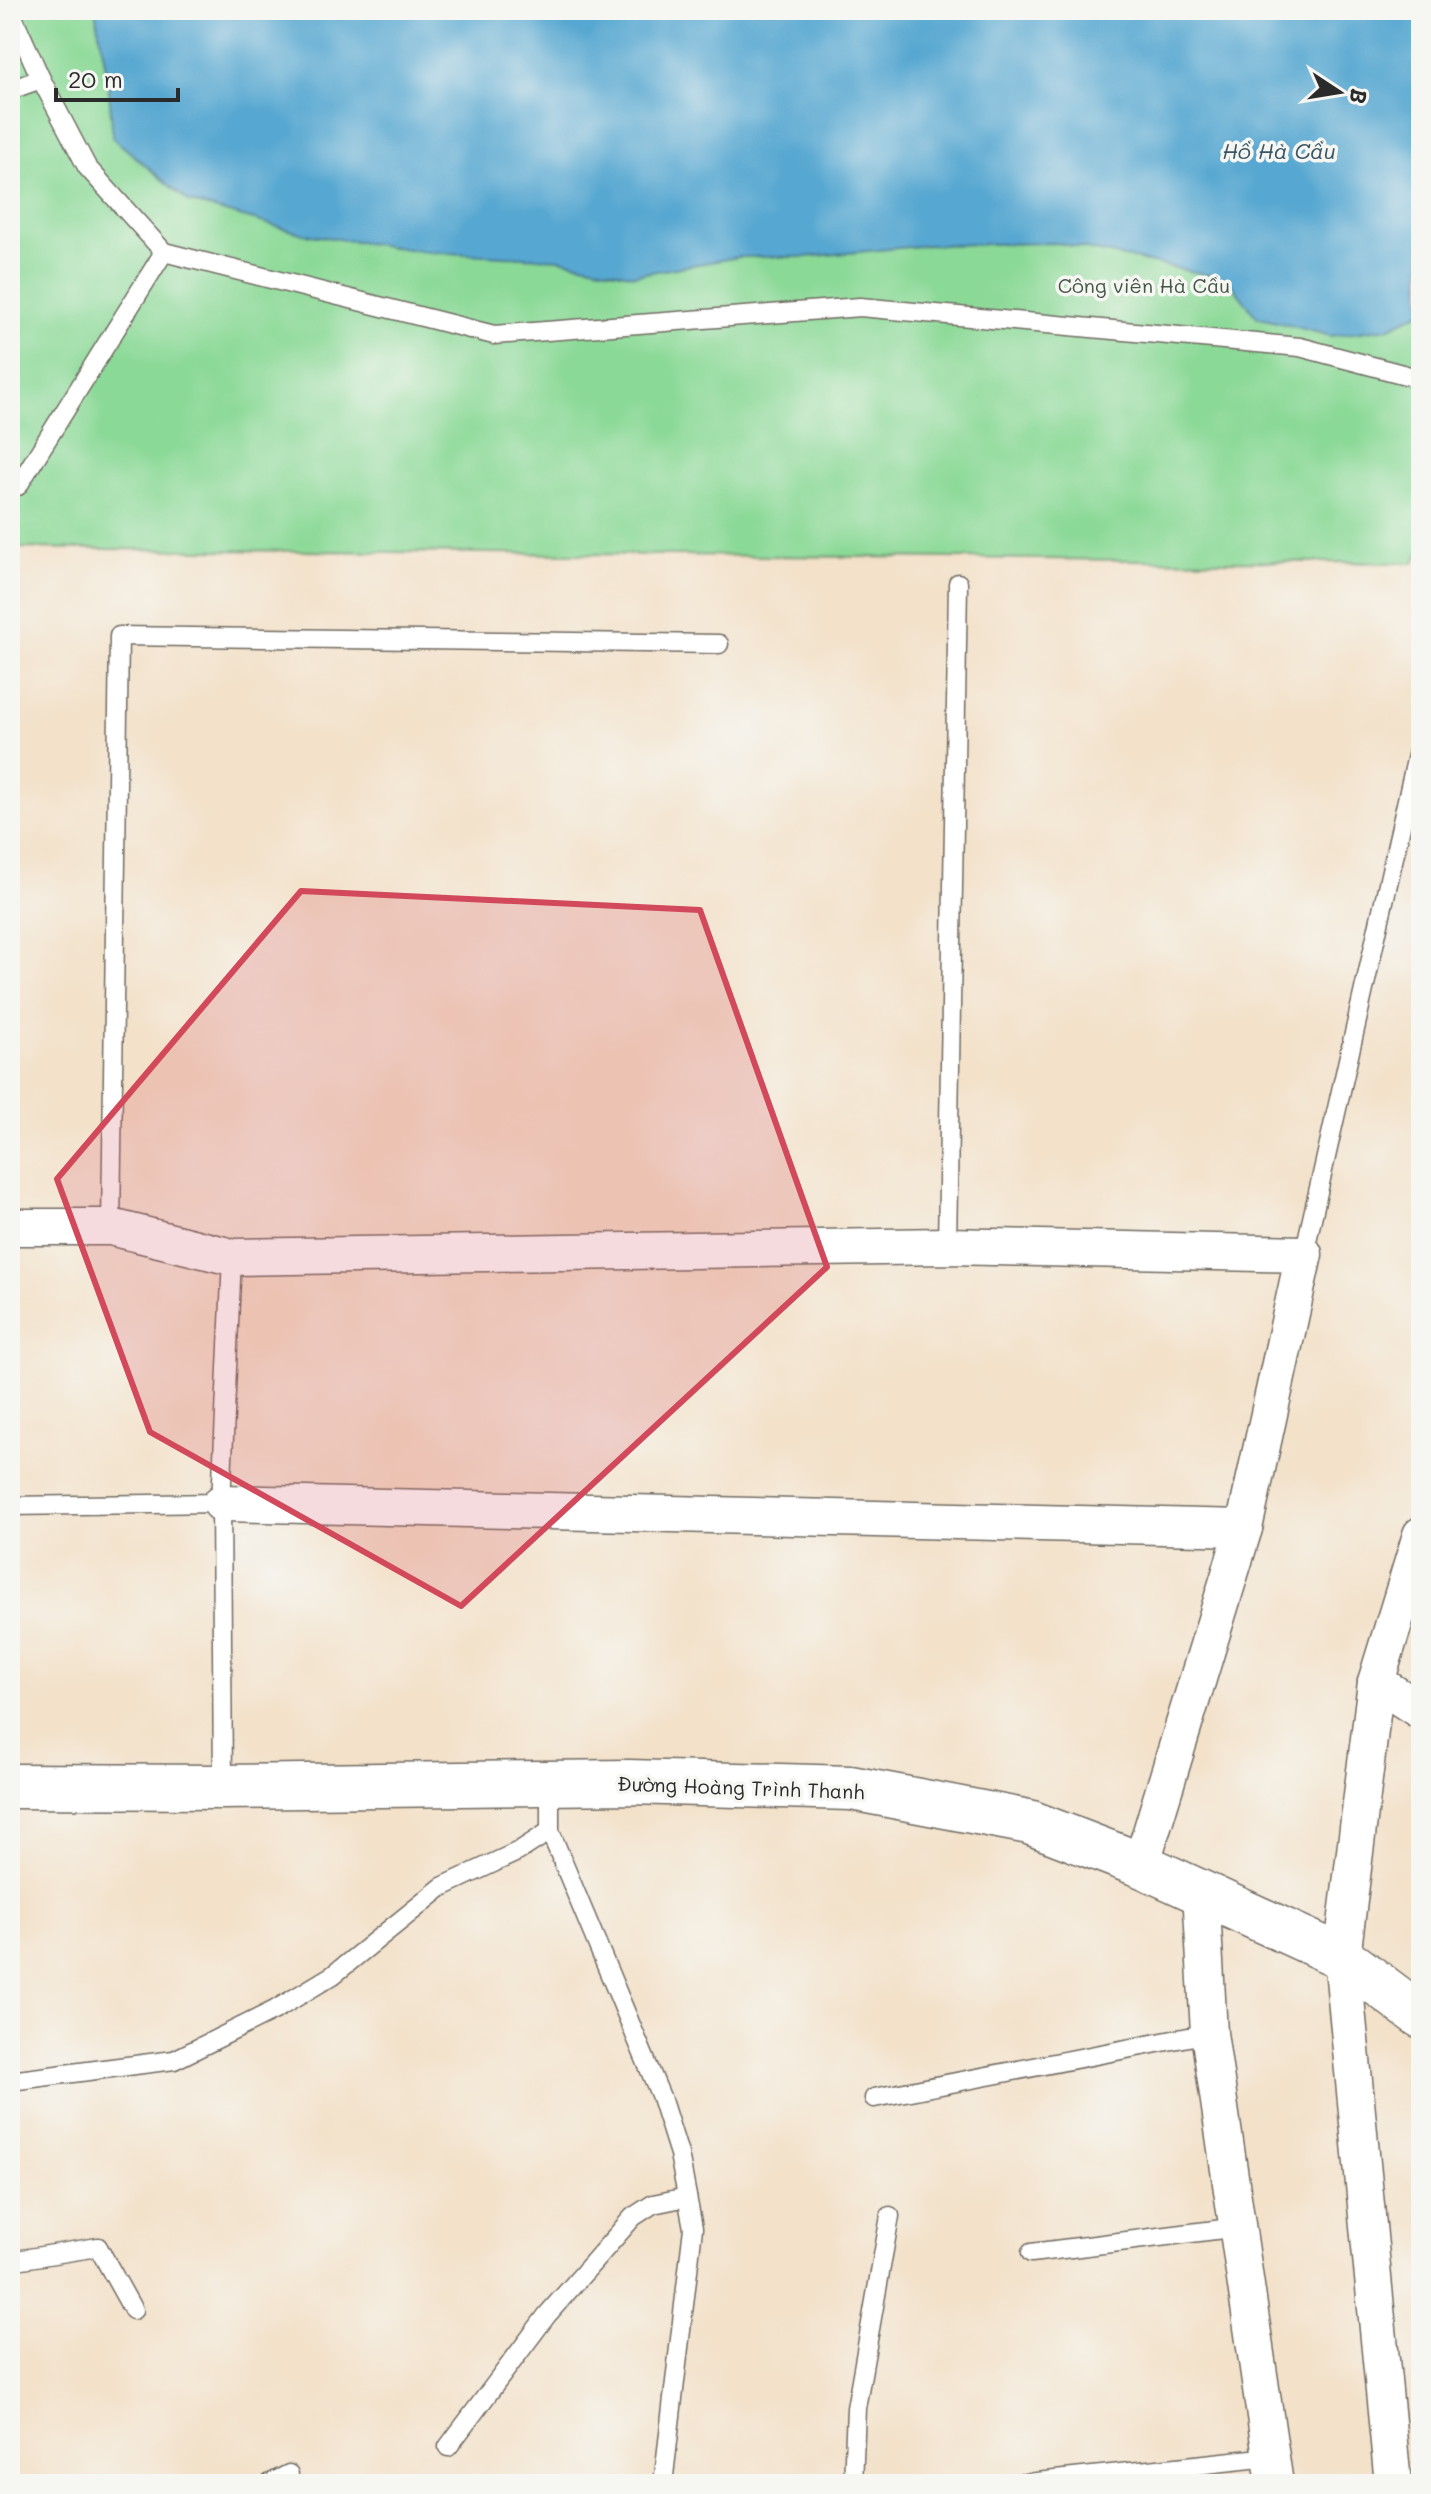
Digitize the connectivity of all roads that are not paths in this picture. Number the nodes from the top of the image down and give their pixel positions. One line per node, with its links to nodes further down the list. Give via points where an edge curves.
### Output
1 (10, 10): 2 (lane)
2 (41, 79): 3 (lane); 4 (lane, via 87,167)
3 (10, 90)
4 (164, 252): 5 (lane, via 494,335 860,307 1300,347); 6 (lane)
5 (1421, 379)
6 (18, 486)
7 (958, 583): 12 (lane)
8 (719, 644): 11 (lane, via 119,636)
9 (1421, 738): 13 (lane)
10 (10, 1227): 11 (street)
11 (111, 1227): 14 (street)
12 (947, 1246): 13 (street); 14 (street)
13 (1304, 1254): 17 (street)
14 (232, 1257): 15 (lane)
15 (221, 1503): 16 (lane); 17 (street); 23 (lane)
16 (10, 1506)
17 (1244, 1528): 25 (street)
18 (1421, 1535): 19 (street)
19 (1376, 1682): 20 (street); 27 (street)
20 (1421, 1711)
21 (550, 1783): 23 (street, Đường Hoàng Trình Thanh); 24 (lane); 25 (street, Đường Hoàng Trình Thanh, via 851,1788 1029,1822)
22 (10, 1786): 23 (street, Đường Hoàng Trình Thanh)
23 (223, 1787)
24 (550, 1831): 30 (lane, via 442,1887 321,1982 174,2060); 32 (lane, via 661,2097)
25 (1141, 1865): 26 (street, Đường Hoàng Trình Thanh)
26 (1201, 1891): 27 (street, Đường Hoàng Trình Thanh); 29 (street)
27 (1342, 1957): 28 (street, Đường Hoàng Trình Thanh); 45 (street)
28 (1421, 2016)
29 (1209, 2033): 31 (lane); 34 (street)
30 (10, 2081)
31 (874, 2098)
32 (687, 2197): 38 (lane, via 653,2204 633,2217 547,2315); 42 (lane, via 693,2228)
33 (890, 2216): 43 (lane, via 856,2408)
34 (1239, 2227): 35 (lane); 39 (street)
35 (1031, 2253)
36 (10, 2261): 37 (lane, via 98,2247)
37 (133, 2310)
38 (448, 2447)
39 (1273, 2470): 44 (lane)
40 (289, 2474): 41 (lane)
41 (269, 2484)
42 (663, 2484)
43 (853, 2484)
44 (1018, 2484)
45 (1393, 2484)

